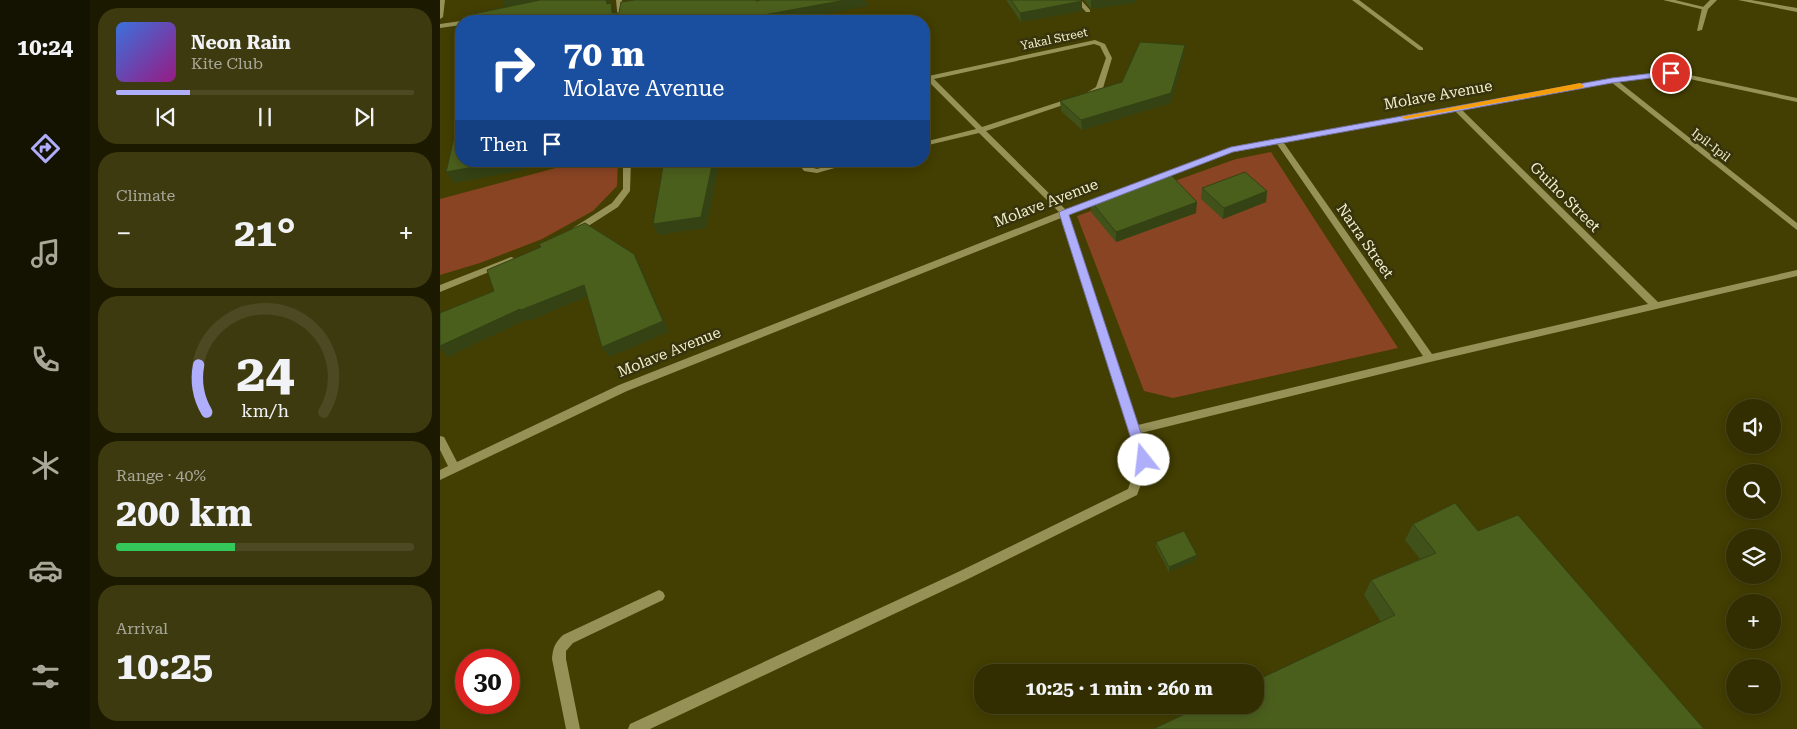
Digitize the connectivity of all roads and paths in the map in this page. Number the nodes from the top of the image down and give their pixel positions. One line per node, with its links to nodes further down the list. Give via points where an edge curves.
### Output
1 (442, 0): 13 (street)
2 (620, 0): 12 (street)
3 (1078, 0): 11 (street)
4 (1354, 0): 17 (street)
5 (1666, 0): 9 (street)
6 (1714, 0): 9 (street)
7 (1741, 0): 10 (street)
8 (1782, 0): 10 (street)
9 (1705, 8): 16 (street)
10 (1797, 8)
11 (1088, 11)
12 (621, 15)
13 (440, 17)
14 (455, 23): 15 (street)
15 (440, 26)
16 (1699, 30)
17 (1420, 49)
18 (930, 78): 23 (street, Yakal Street, via 1090,42 1103,46 1109,58 1102,82 1093,94)
19 (1612, 80): 21 (street, Molave Avenue, via 1671,73); 22 (street, Molave Avenue); 30 (street, Ipil-Ipil)
20 (930, 82): 23 (street)
21 (1797, 100)
22 (1456, 108): 24 (street, Molave Avenue); 35 (street, Guiho Street)
23 (981, 130): 25 (street, Yakal Street); 29 (street)
24 (1278, 140): 29 (street, Molave Avenue, via 1231,150); 36 (street, Narra Street)
25 (930, 143)
26 (627, 167): 31 (street, via 627,189 614,205)
27 (806, 167): 28 (street, via 816,170)
28 (829, 167)
29 (1064, 213): 37 (street); 39 (street, Molave Avenue, via 622,388)
30 (1797, 227)
31 (571, 233)
32 (518, 257): 34 (street)
33 (1797, 273): 35 (street)
34 (440, 288)
35 (1655, 305): 36 (street)
36 (1430, 358): 37 (street)
37 (1135, 430): 43 (street, via 1144,460 1133,492)
38 (440, 440): 39 (street)
39 (455, 468): 40 (street, Molave Avenue)
40 (440, 475)
41 (659, 596): 42 (street, via 568,640 559,648)
42 (573, 729)
43 (635, 729)

